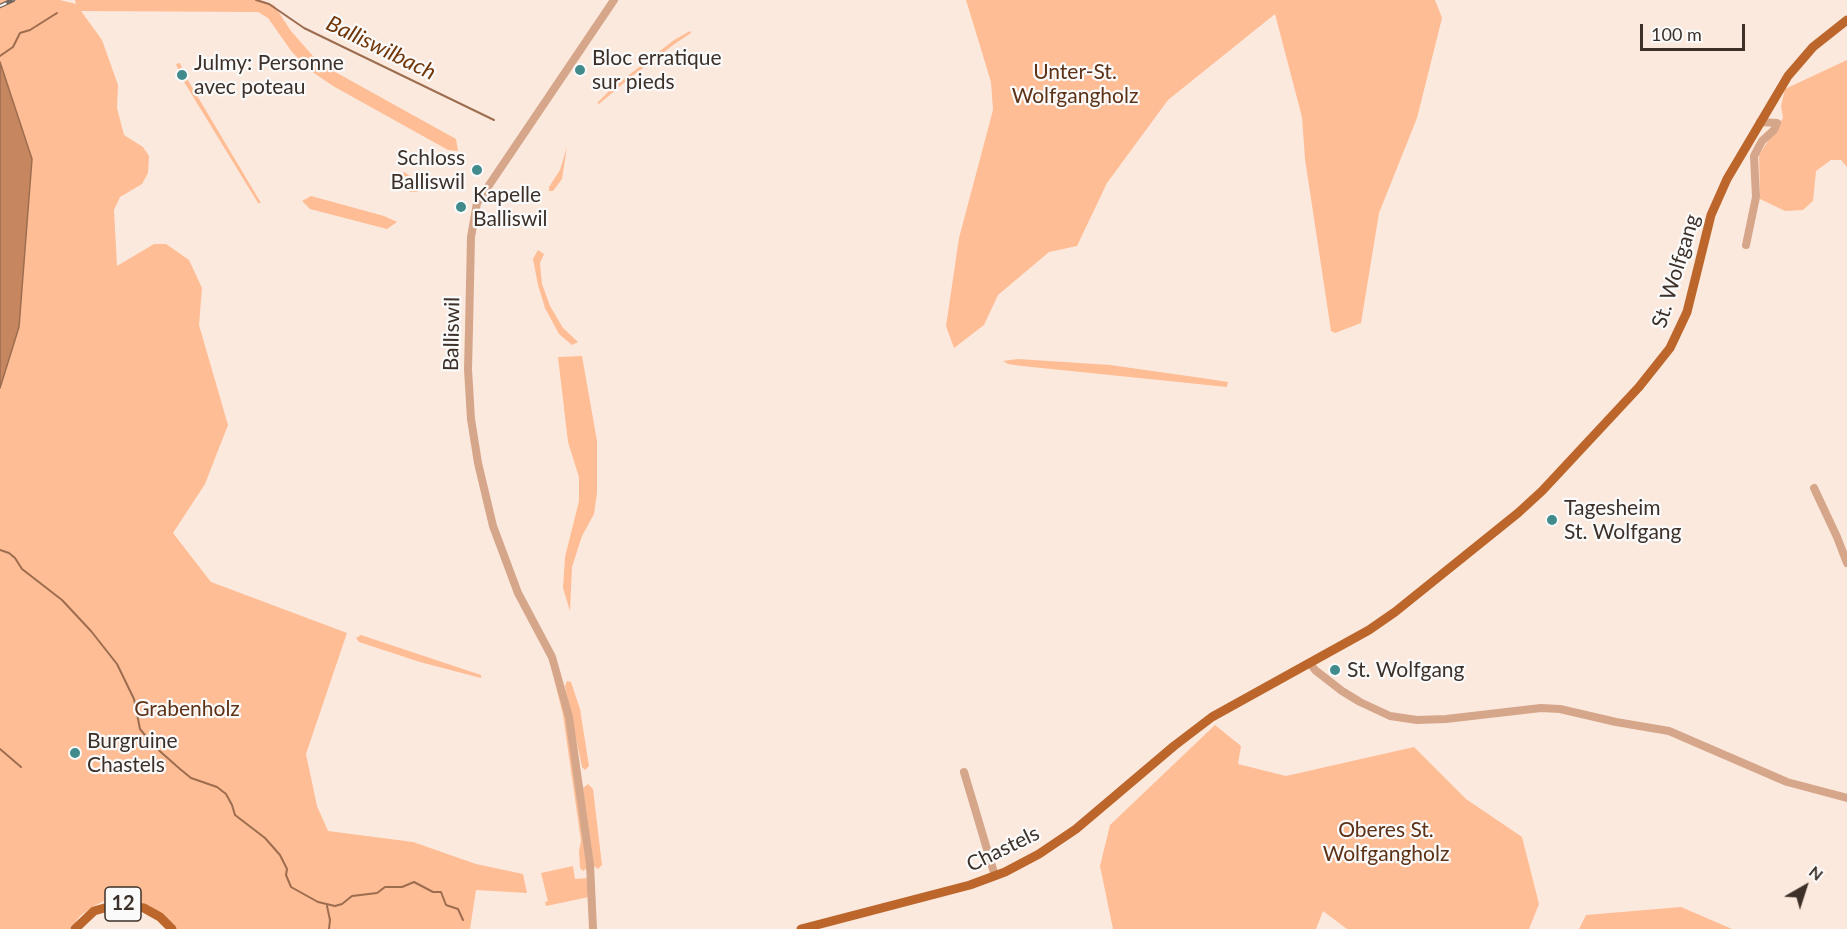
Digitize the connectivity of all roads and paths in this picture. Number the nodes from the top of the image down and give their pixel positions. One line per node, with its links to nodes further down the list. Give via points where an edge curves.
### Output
1 (614, 0): 18 (street, Balliswil, via 475,208 468,369 478,463 493,526 524,606 552,657 564,694 590,864)
2 (1847, 20): 3 (main road, St. Wolfgang, via 1805,56)
3 (1771, 103): 4 (main road, St. Wolfgang); 5 (street)
4 (1760, 122): 5 (street); 9 (main road, St. Wolfgang, via 1716,202 1687,312 1664,358 1529,503 1395,612)
5 (1777, 123): 6 (street, via 1754,156 1756,197)
6 (1746, 245)
7 (1814, 488): 8 (street)
8 (1847, 563)
9 (1310, 663): 10 (street, via 1360,702); 12 (main road, St. Wolfgang, via 1228,706)
10 (1390, 716): 11 (street); 14 (street, via 1446,719 1560,709 1669,731 1787,782)
11 (1400, 724)
12 (1188, 735): 15 (main road, Chastels, via 1064,838)
13 (964, 772): 15 (street)
14 (1847, 798)
15 (995, 876): 19 (main road, Chastels)
16 (75, 929): 17 (main road, 12, via 100,908 126,904 152,912)
17 (172, 929)
18 (593, 929)
19 (801, 929)

